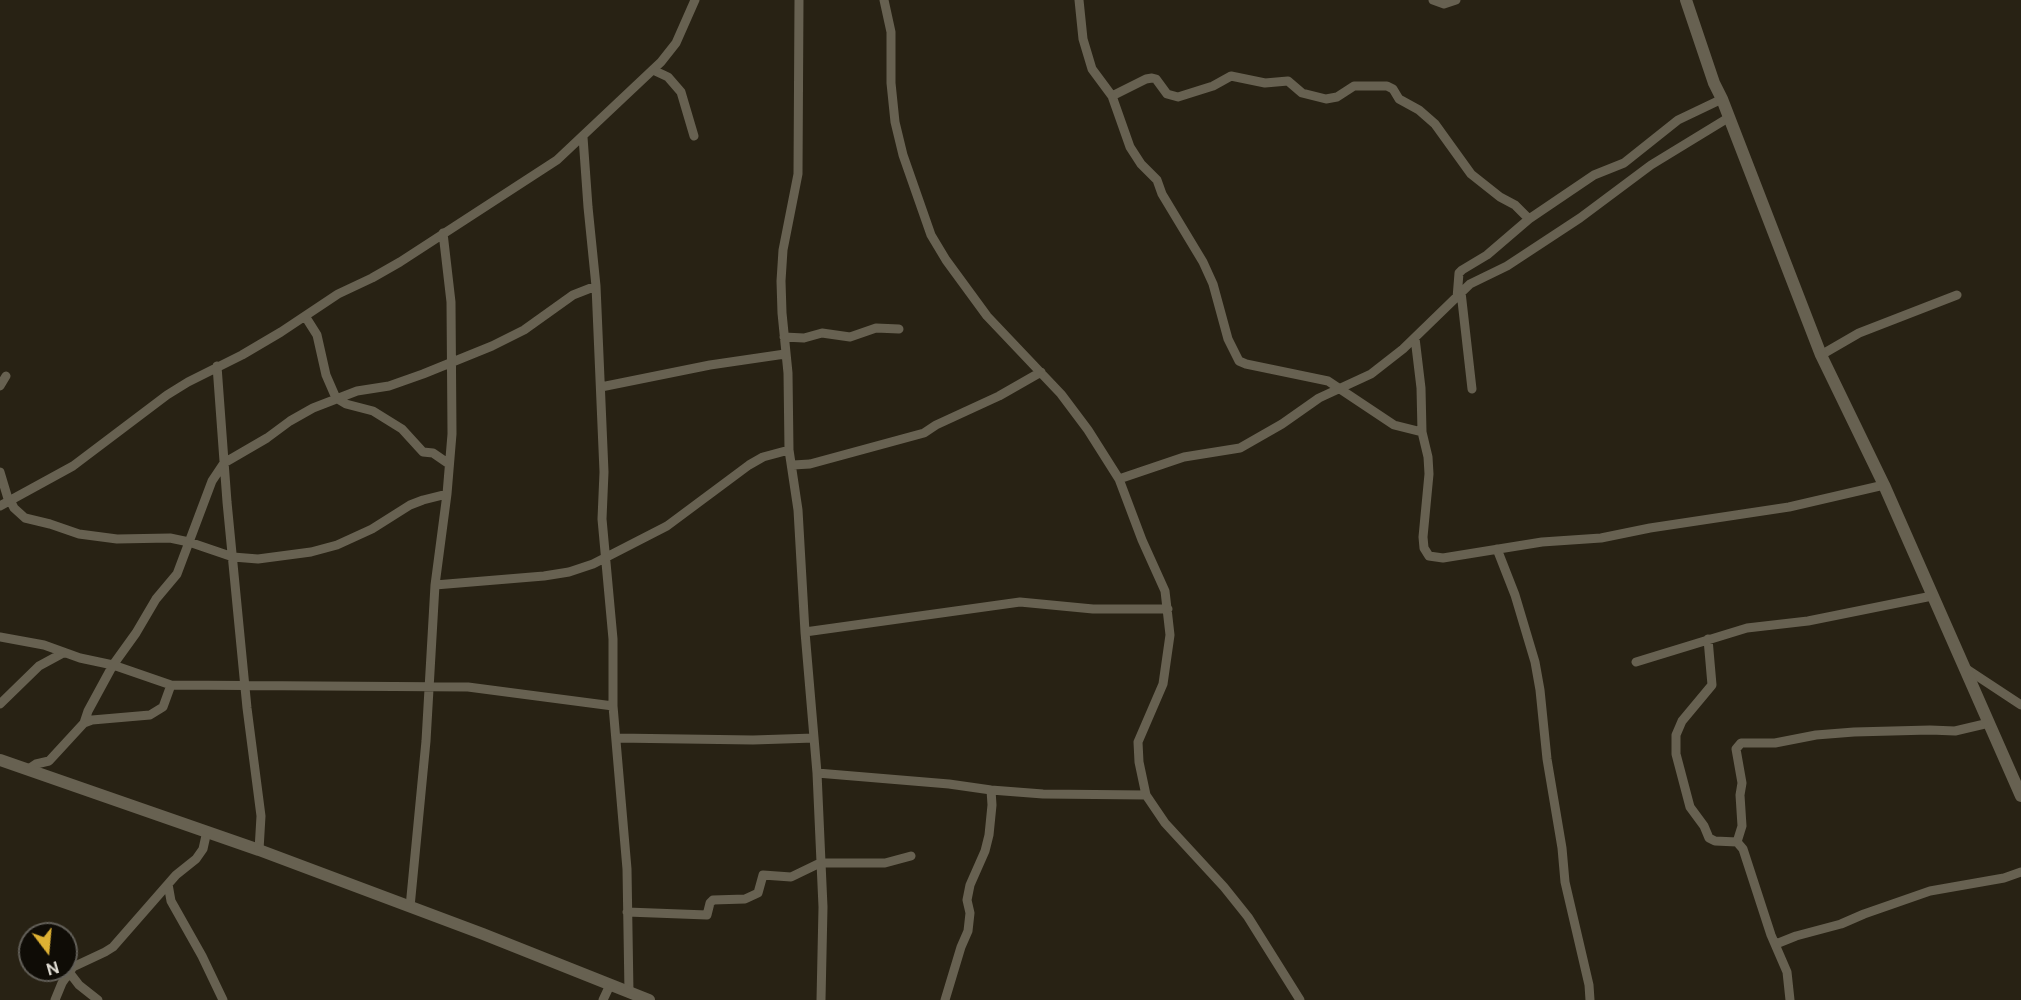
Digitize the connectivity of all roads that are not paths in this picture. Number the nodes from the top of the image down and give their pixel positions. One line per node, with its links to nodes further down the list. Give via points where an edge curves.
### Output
1 (695, 0): 8 (street, via 676,43)
2 (799, 0): 21 (street, via 798,174 783,250)
3 (884, 0): 27 (street, via 891,32 895,122 931,235 992,323)
4 (1078, 0): 9 (street, via 1092,69)
5 (1433, 0): 6 (street, via 1444,4)
6 (1456, 0)
7 (1686, 0): 10 (main road)
8 (652, 70): 12 (street); 13 (street, via 668,77 681,92)
9 (1112, 96): 14 (street, via 1152,78 1167,94 1178,98 1231,76 1265,83 1288,81 1302,93 1326,99 1354,86 1387,86 1436,124 1471,174); 31 (street, via 1130,147 1157,180 1203,262 1234,355 1246,364 1314,377)
10 (1722, 99): 11 (main road); 14 (street, via 1678,120 1624,163 1594,175)
11 (1728, 118): 17 (street, via 1651,165 1507,266 1470,284); 24 (main road)
12 (583, 136): 15 (street, via 557,160); 16 (street)
13 (694, 136)
14 (1529, 219): 17 (street, via 1459,273)
15 (443, 232): 19 (street); 25 (street, via 451,302)
16 (596, 286): 25 (street, via 573,295 524,330); 30 (street)
17 (1459, 295): 22 (street); 32 (street)
18 (1956, 295): 24 (street, via 1859,333)
19 (305, 316): 26 (street); 33 (street, via 317,335)
20 (899, 328): 21 (street, via 876,328 850,337 822,333)
21 (784, 338): 23 (street)
22 (1415, 338): 31 (street, via 1371,374); 34 (street)
23 (785, 354): 30 (street, via 710,364); 35 (street)
24 (1821, 355): 41 (main road)
25 (452, 361): 33 (street, via 389,386); 37 (street)
26 (218, 366): 36 (street); 43 (street, via 167,395 73,466)
27 (1041, 372): 38 (street, via 924,433 810,464); 40 (street, via 1075,411)
28 (6, 376): 29 (street)
29 (0, 386)
30 (601, 387): 47 (street)
31 (1342, 388): 34 (street, via 1394,424); 40 (street, via 1240,448 1185,457)
32 (1472, 388)
33 (336, 399): 36 (street, via 307,411); 37 (street, via 373,411 402,429 423,452 433,453)
34 (1422, 432): 45 (street, via 1429,474 1424,548 1429,556 1443,558)
35 (789, 450): 38 (street); 47 (street, via 749,465 667,526)
36 (224, 463): 44 (street, via 212,481); 46 (street)
37 (449, 464): 42 (street)
38 (792, 465): 51 (street)
39 (0, 472): 43 (street)
40 (1119, 479): 50 (street, via 1165,591)
41 (1884, 485): 45 (street, via 1789,507 1601,538); 49 (main road)
42 (447, 494): 46 (street, via 423,500 354,538 323,550 258,559); 48 (street)
43 (7, 503): 44 (street, via 25,518 79,534)
44 (189, 542): 46 (street); 56 (street, via 177,574)
45 (1497, 549): 97 (street, via 1535,662 1565,882)
46 (233, 557): 59 (street)
47 (606, 560): 48 (street, via 569,572); 63 (street, via 613,639)
48 (435, 585): 60 (street)
49 (1932, 596): 53 (street, via 1808,621 1747,628); 57 (main road)
50 (1168, 609): 51 (street, via 1093,609 1020,602); 72 (street, via 1170,635 1163,684 1138,742)
51 (805, 632): 67 (street)
52 (0, 637): 54 (street)
53 (1708, 639): 55 (street); 75 (street, via 1712,685 1682,721 1676,735 1676,754 1690,807 1709,838)
54 (63, 653): 56 (street); 61 (street, via 39,666)
55 (1635, 662)
56 (113, 666): 58 (street); 64 (street)
57 (1963, 667): 62 (street); 65 (main road)
58 (171, 686): 59 (street); 64 (street, via 163,707 150,715)
59 (246, 686): 60 (street); 76 (street, via 261,816)
60 (428, 688): 63 (street, via 479,688); 81 (street)
61 (0, 704)
62 (2021, 705)
63 (613, 706): 66 (street)
64 (84, 723): 69 (street, via 49,760)
65 (1989, 723): 73 (main road); 75 (street, via 1954,731 1854,732 1774,743 1741,743 1736,749 1742,819)
66 (616, 738): 67 (street); 82 (street)
67 (814, 738): 70 (street)
68 (0, 760): 69 (main road)
69 (27, 770): 74 (main road)
70 (817, 773): 71 (street); 78 (street)
71 (991, 790): 72 (street); 95 (street, via 989,836 970,885 968,932)
72 (1146, 795): 96 (street, via 1165,823 1248,916)
73 (2021, 795)
74 (207, 831): 76 (main road); 80 (street, via 201,854)
75 (1737, 842): 83 (street, via 1743,849)
76 (259, 850): 81 (main road)
77 (911, 856): 78 (street, via 885,863)
78 (820, 863): 82 (street, via 791,878 762,875 758,892 745,899 713,900 707,915); 94 (street)
79 (2021, 872): 83 (street, via 1930,891)
80 (168, 884): 84 (street, via 113,947); 91 (street, via 171,901)
81 (410, 907): 87 (main road)
82 (627, 912): 88 (street)
83 (1776, 944): 98 (street, via 1787,972)
84 (78, 964)
85 (64, 982): 89 (street)
86 (77, 982): 90 (street)
87 (609, 985): 88 (main road); 92 (street)
88 (629, 993): 93 (main road)
89 (55, 1000)
90 (98, 1000)
91 (223, 1000)
92 (603, 1000)
93 (649, 1000)
94 (821, 1000)
95 (945, 1000)
96 (1300, 1000)
97 (1590, 1000)
98 (1790, 1000)

